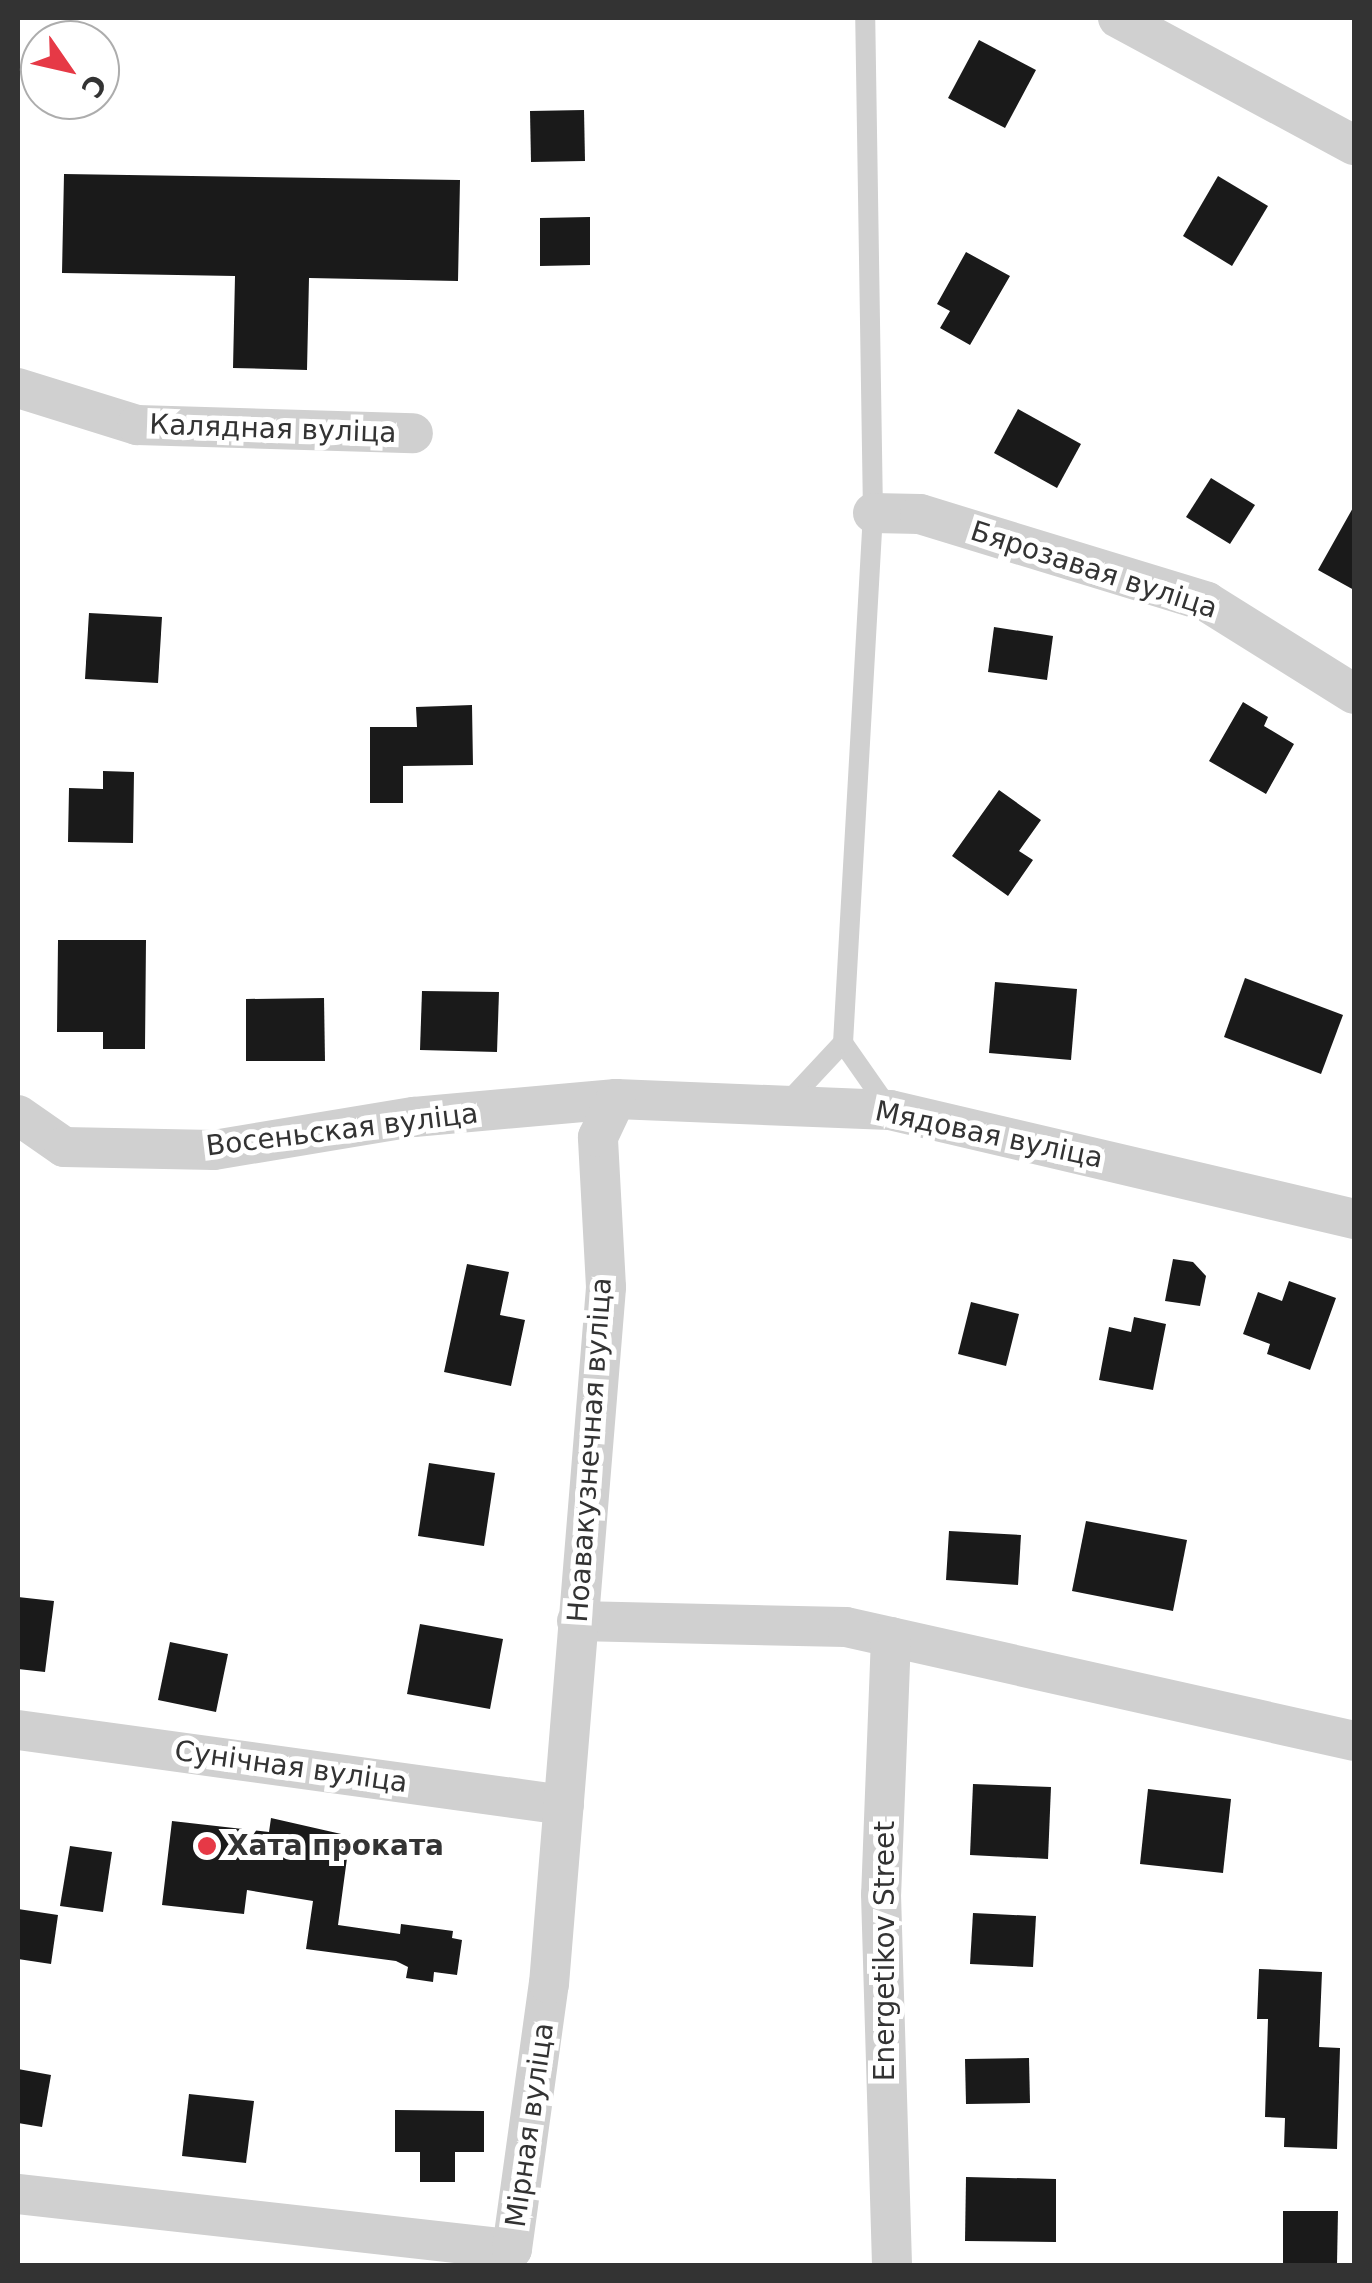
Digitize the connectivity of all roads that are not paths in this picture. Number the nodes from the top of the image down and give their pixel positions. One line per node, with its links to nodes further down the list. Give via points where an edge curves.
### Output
1 (866, 18): 6 (lane)
2 (1118, 18): 3 (street)
3 (1354, 145)
4 (18, 388): 5 (street, Калядная вуліца, via 137,425)
5 (413, 433)
6 (873, 513): 7 (street, Бярозавая вуліца, via 920,514 1208,602); 8 (lane)
7 (1354, 694)
8 (843, 1043): 10 (lane); 11 (lane)
9 (616, 1099): 10 (street, Мядовая вуліца); 12 (street, Восеньская вуліца, via 414,1118 214,1150 64,1147); 14 (street, Ноавакузнечная вуліца, via 598,1137 606,1287)
10 (784, 1106): 11 (street, Мядовая вуліца)
11 (890, 1110): 13 (street, Мядовая вуліца)
12 (18, 1115)
13 (1354, 1219)
14 (577, 1621): 15 (street, via 846,1627); 18 (street, Ноавакузнечная вуліца)
15 (891, 1636): 17 (street); 21 (street, Energetikov Street, via 881,1894)
16 (18, 1730): 18 (street, Сунічная вуліца)
17 (1354, 1741)
18 (564, 1804): 20 (street, Мірная вуліца, via 550,1984)
19 (18, 2194): 20 (street, Мірная вуліца)
20 (509, 2257)
21 (892, 2266)

